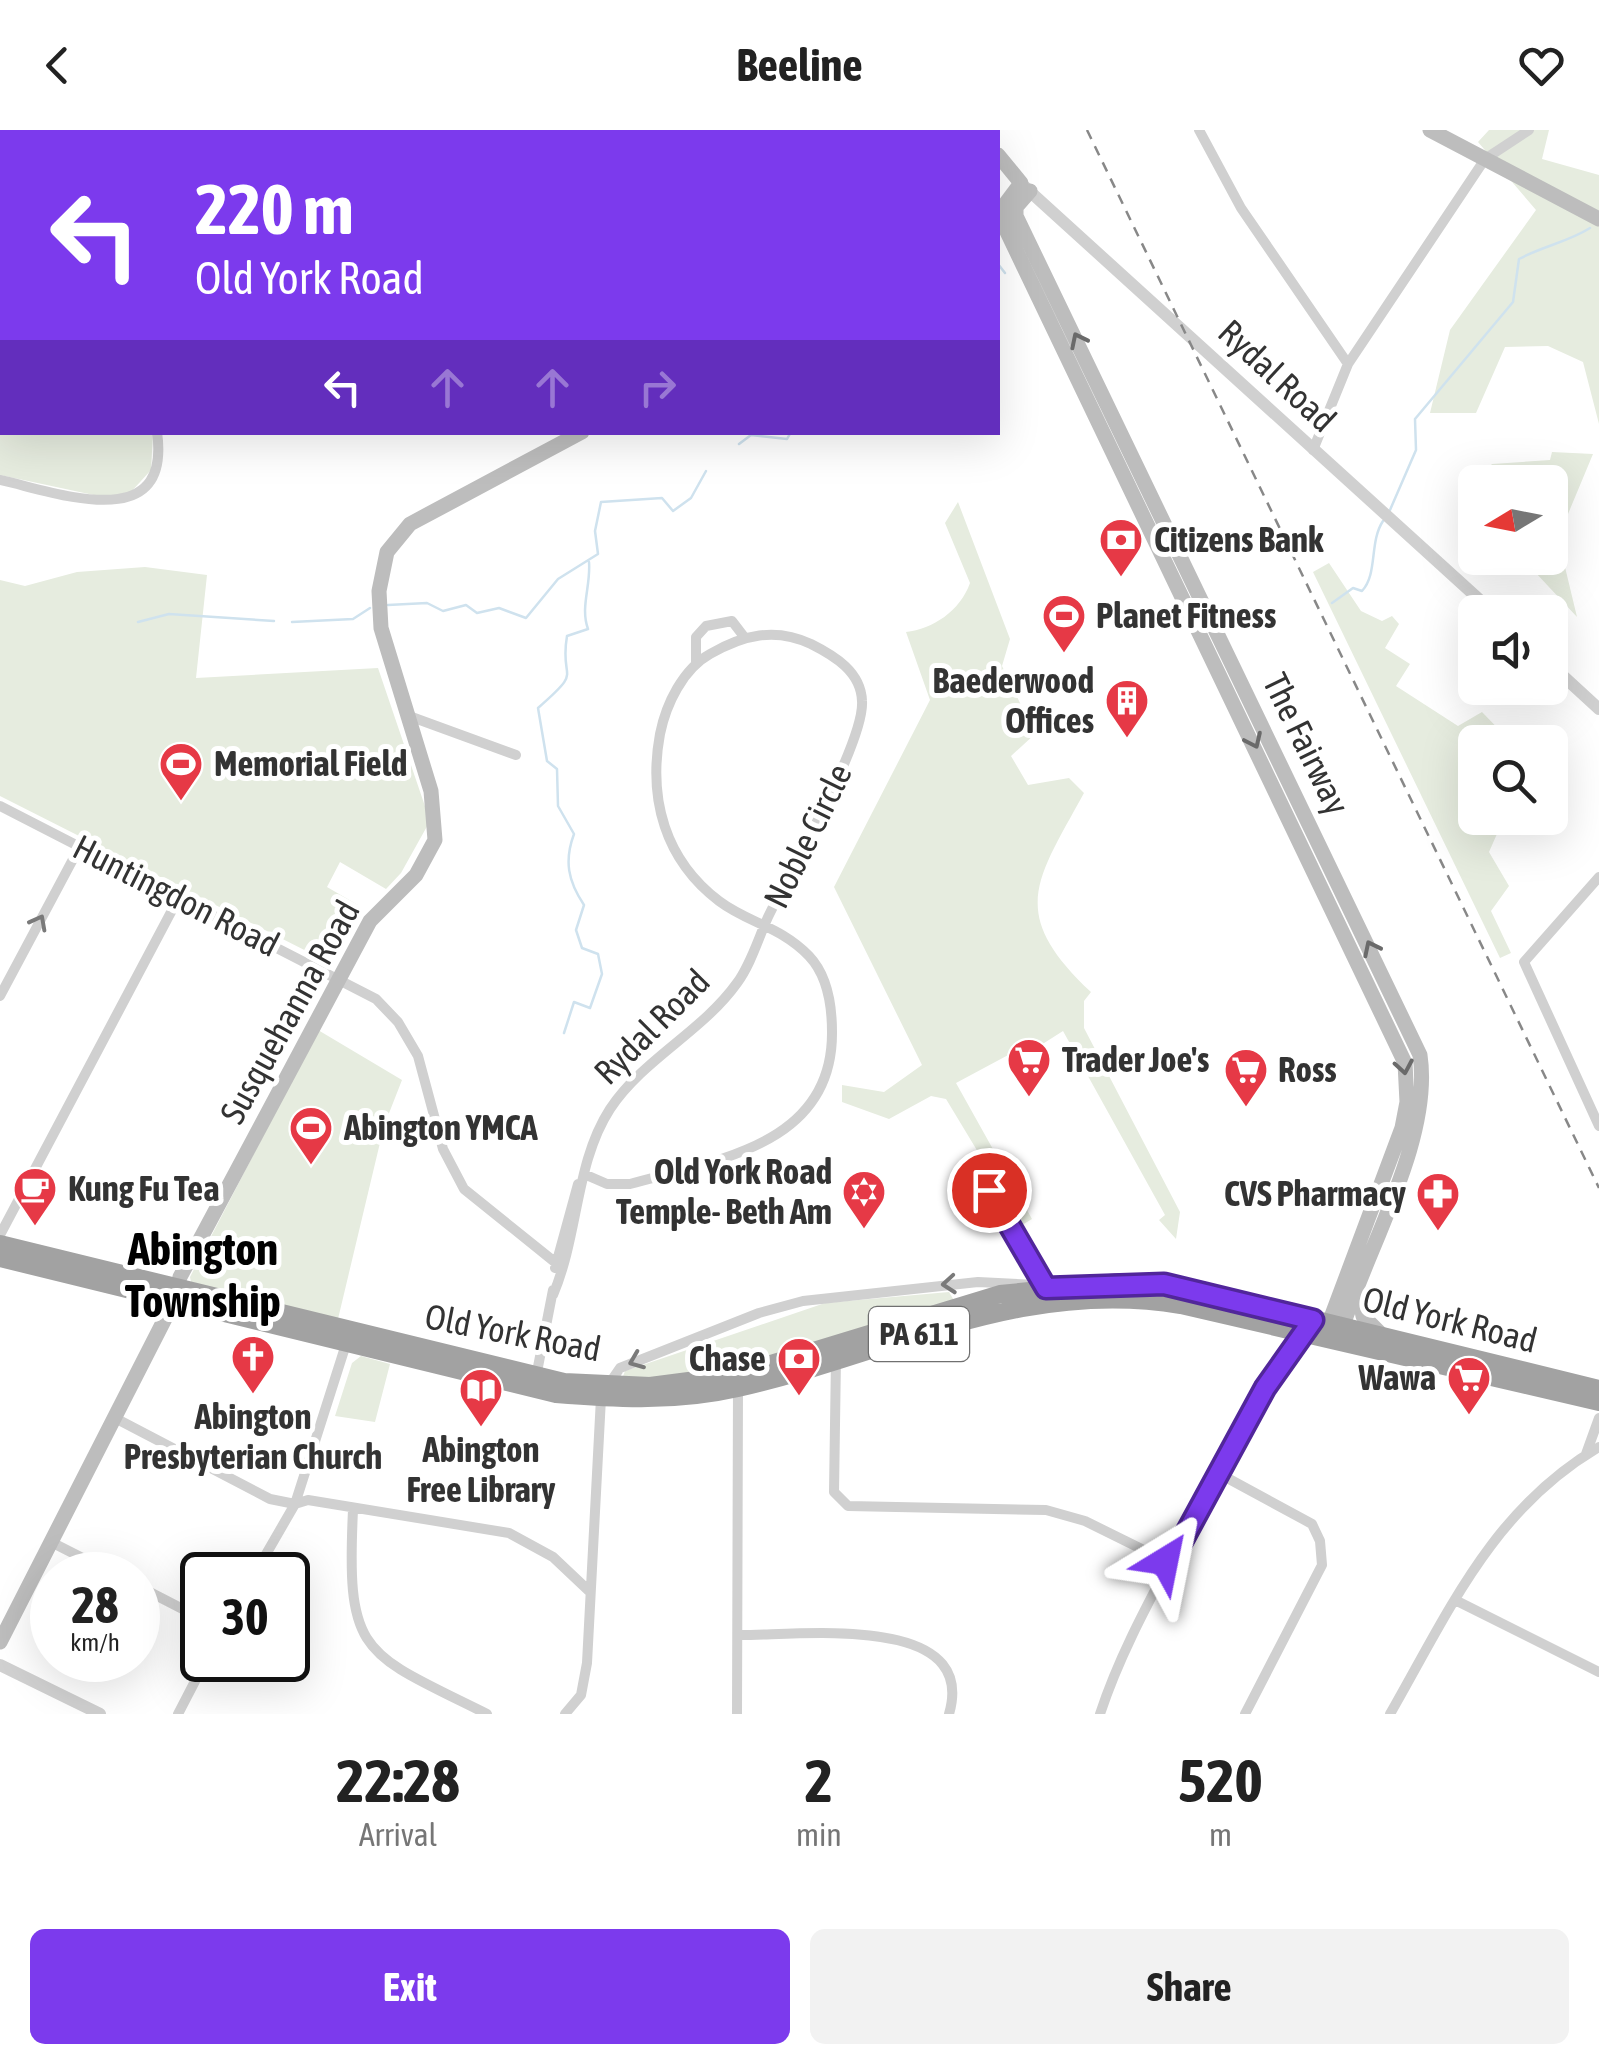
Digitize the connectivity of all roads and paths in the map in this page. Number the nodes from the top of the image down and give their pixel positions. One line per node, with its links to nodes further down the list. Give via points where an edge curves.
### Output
1 (1199, 130): 12 (street, via 1241,208)
2 (1430, 130): 5 (main road)
3 (1529, 130): 5 (street)
4 (1000, 157): 7 (main road, Rydal Road)
5 (1485, 159): 10 (main road); 12 (street)
6 (1000, 169): 7 (main road, Rydal Road)
7 (1026, 187): 8 (main road); 11 (main road, The Fairway, via 1016,216); 15 (street, Rydal Road)
8 (1000, 214)
9 (1000, 218): 11 (main road, The Fairway)
10 (1599, 219)
11 (1052, 305): 31 (main road, The Fairway)
12 (1348, 364): 15 (street)
13 (157, 435): 16 (street, via 151,480 128,499 106,502)
14 (576, 435): 22 (main road, Susquehanna Road, via 422,517 392,542 379,591 382,628)
15 (1313, 450): 17 (street, Rydal Road)
16 (0, 480)
17 (1474, 595)
18 (745, 638): 19 (street, Noble Circle); 19 (street, Noble Circle, via 732,621 706,626 696,637); 28 (street, Noble Circle, via 779,635 810,644 843,662 863,697 856,737)
19 (696, 662): 28 (street, Noble Circle, via 662,727 657,803 686,868 721,903)
20 (1568, 680): 21 (street)
21 (1599, 708)
22 (408, 716): 23 (street); 29 (main road, Susquehanna Road, via 435,809 435,840 425,865 381,905)
23 (516, 754)
24 (0, 806): 25 (street, Huntingdon Road)
25 (79, 848): 27 (street, Huntingdon Road); 30 (street, one-way to 25)
26 (1599, 877): 32 (street, via 1524,962)
27 (180, 897): 29 (street, Huntingdon Road); 35 (street)
28 (766, 922): 33 (street, Rydal Road, via 739,982 612,1106 592,1141); 33 (street, via 810,957 832,1010 832,1044 820,1089 798,1120 770,1142 630,1184)
29 (338, 976): 39 (street, Huntingdon Road, via 398,1022 418,1056 443,1149 464,1189); 42 (main road, Susquehanna Road)
30 (0, 996)
31 (1388, 1002): 40 (main road, The Fairway, via 1420,1055 1421,1109); 44 (main road, The Fairway, one-way to 44, via 1405,1063 1404,1116)
32 (1598, 1121)
33 (584, 1174): 36 (street, Rydal Road, via 574,1189)
34 (989, 1190): 41 (street)
35 (0, 1235)
36 (568, 1237): 39 (street, Rydal Road); 43 (street, Rydal Road)
37 (0, 1244): 42 (highway, Old York Road / PA 611)
38 (0, 1258): 42 (highway, Old York Road / PA 611)
39 (556, 1263): 43 (street, Rydal Road)
40 (1360, 1278): 44 (main road, The Fairway); 45 (main road, via 1360,1309)
41 (1046, 1288): 44 (highway, Old York Road / PA 611, via 1164,1284); 47 (highway, Old York Road / PA 611, via 1000,1294); 51 (street, one-way to 51, via 978,1282 803,1301 620,1368)
42 (176, 1295): 46 (highway, Old York Road / PA 611); 53 (main road, Susquehanna Road)
43 (553, 1295): 48 (street, Rydal Road)
44 (1325, 1330): 45 (highway, Old York Road / PA 611); 47 (highway, Old York Road / PA 611, via 1145,1299 1076,1298 998,1310); 52 (highway, Old York Road / PA 611); 57 (street, via 1265,1388)
45 (1383, 1336): 50 (highway, Old York Road / PA 611)
46 (349, 1338): 48 (highway, Old York Road / PA 611); 58 (street)
47 (836, 1354): 49 (highway, Old York Road / PA 611); 63 (street, via 834,1492 848,1506 1046,1510 1085,1521)
48 (535, 1382): 51 (highway, Old York Road / PA 611)
49 (737, 1382): 51 (highway, Old York Road / PA 611, via 689,1397); 66 (street)
50 (1599, 1389)
51 (605, 1392): 64 (street)
52 (1599, 1402)
53 (115, 1418): 58 (street, via 270,1499); 60 (main road, Susquehanna Road)
54 (1599, 1418): 56 (street)
55 (1599, 1447): 56 (street)
56 (1586, 1455): 65 (street, via 1544,1484 1491,1542)
57 (1218, 1474): 63 (street); 78 (street, via 1312,1524 1320,1541 1322,1565)
58 (295, 1504): 59 (street, via 308,1500); 62 (street)
59 (353, 1510): 64 (street, via 509,1533 553,1557); 73 (street, via 352,1601 364,1637 384,1661)
60 (52, 1542): 61 (street); 67 (main road, Susquehanna Road)
61 (71, 1552)
62 (267, 1552)
63 (1170, 1563): 77 (street, via 1113,1674)
64 (589, 1591): 74 (street, via 581,1695)
65 (1456, 1600): 69 (street); 79 (street)
66 (738, 1635): 75 (street); 76 (street, via 898,1637 924,1646 948,1674 954,1696)
67 (0, 1642)
68 (0, 1664): 71 (street)
69 (1599, 1672)
70 (195, 1682): 72 (street)
71 (100, 1714)
72 (178, 1714)
73 (487, 1714)
74 (565, 1714)
75 (737, 1714)
76 (949, 1714)
77 (1100, 1714)
78 (1245, 1714)
79 (1390, 1714)

